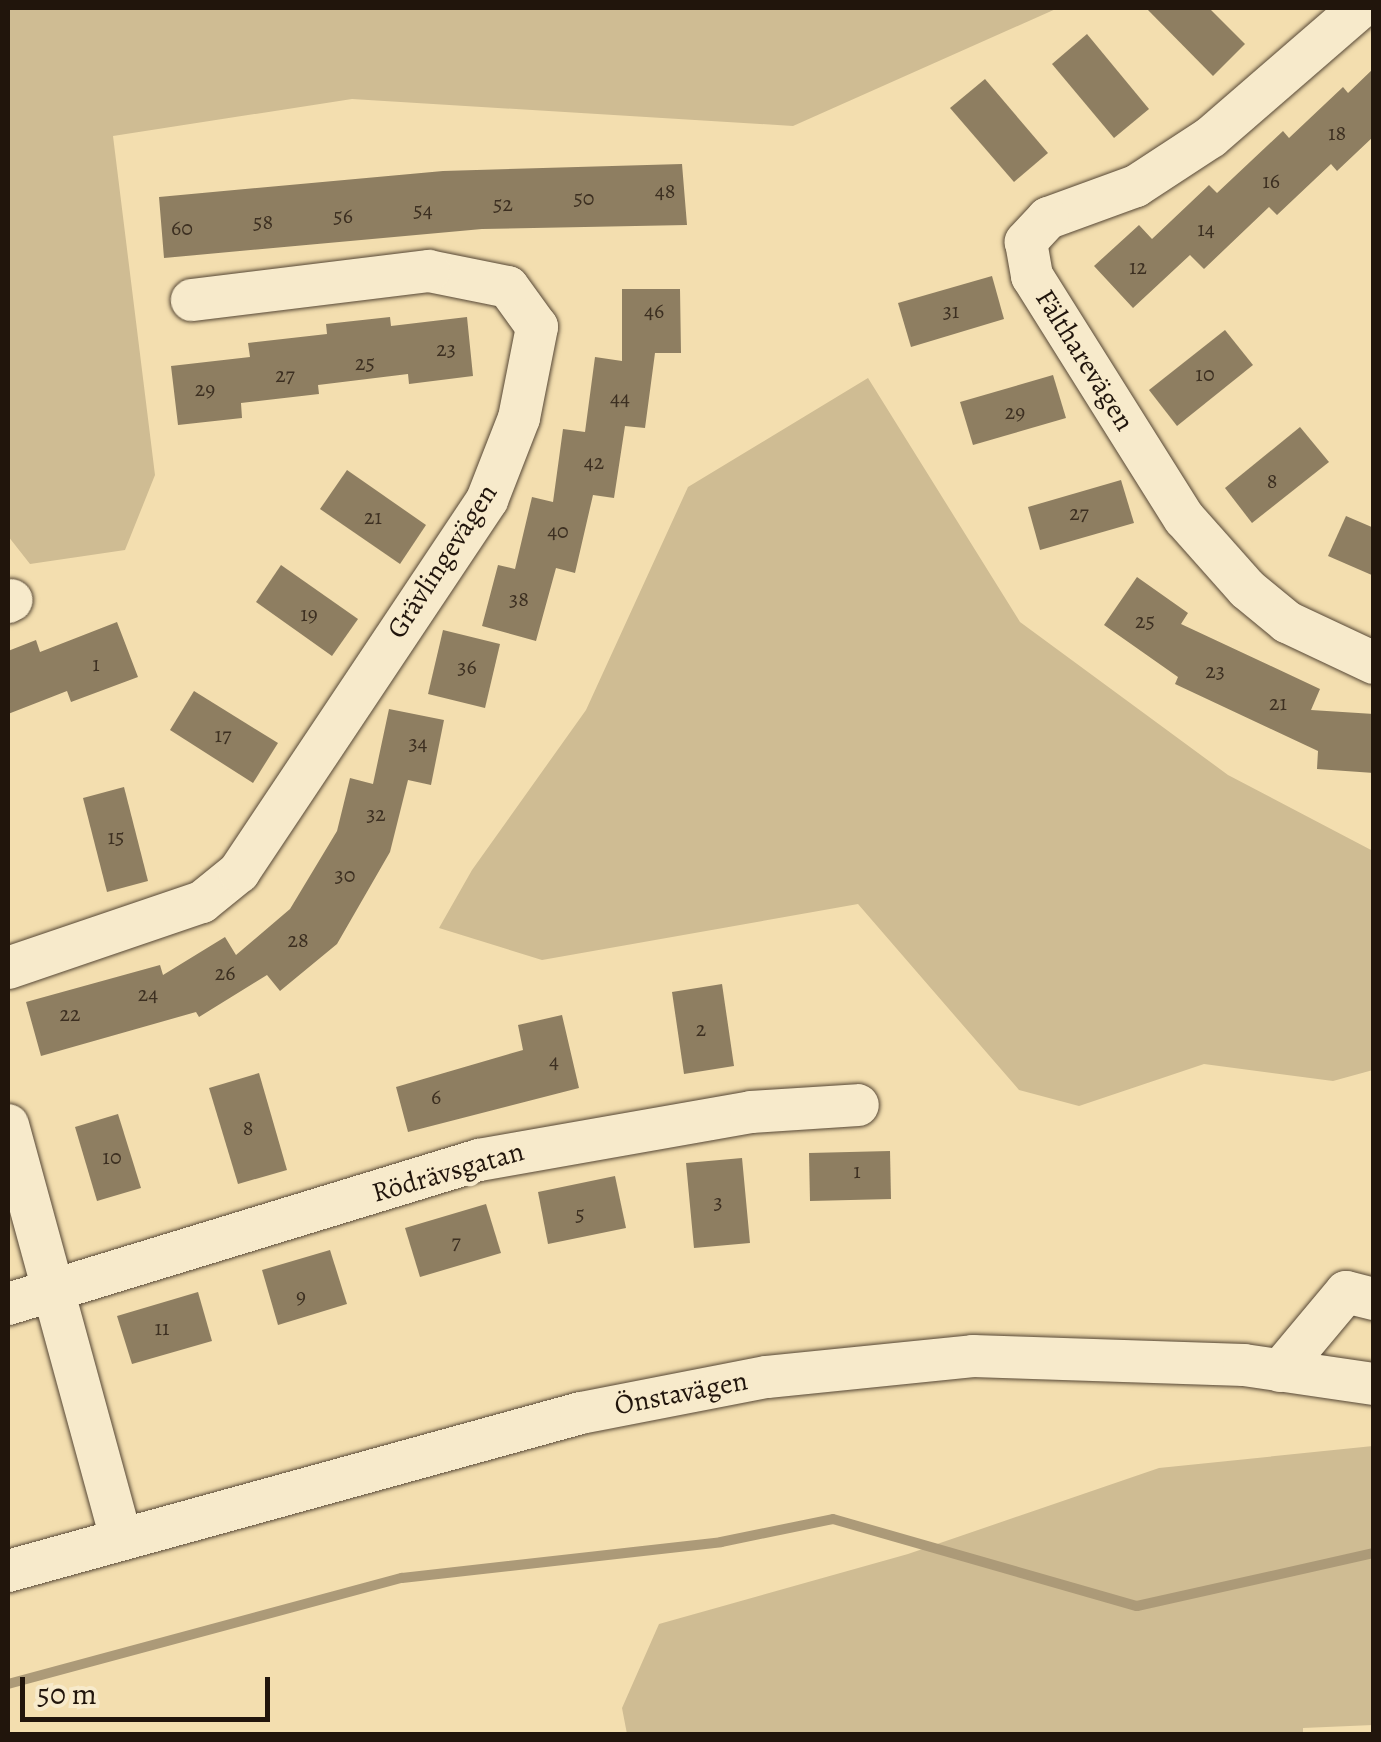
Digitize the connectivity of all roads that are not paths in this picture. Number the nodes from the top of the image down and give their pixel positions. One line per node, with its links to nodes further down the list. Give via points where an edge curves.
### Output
1 (1360, 8): 3 (street, Fältharevägen, via 1211,137 1136,186 1048,218 1026,242 1032,276 1184,518 1247,590 1287,622)
2 (192, 300): 4 (street, Grävlingevägen, via 429,271 508,287 536,327 520,418 487,500 239,872 202,902)
3 (1374, 663)
4 (8, 968)
5 (858, 1105): 7 (street, Rödrävsgatan, via 750,1112 498,1156)
6 (8, 1125): 7 (street)
7 (49, 1292): 9 (street, Rödrävsgatan); 12 (street)
8 (1374, 1299): 10 (street, via 1346,1292)
9 (8, 1304)
10 (1280, 1371): 11 (street, Önstavägen); 12 (street, Önstavägen, via 973,1356 767,1377 581,1413)
11 (1374, 1384)
12 (121, 1538): 13 (street, Önstavägen)
13 (8, 1571)

